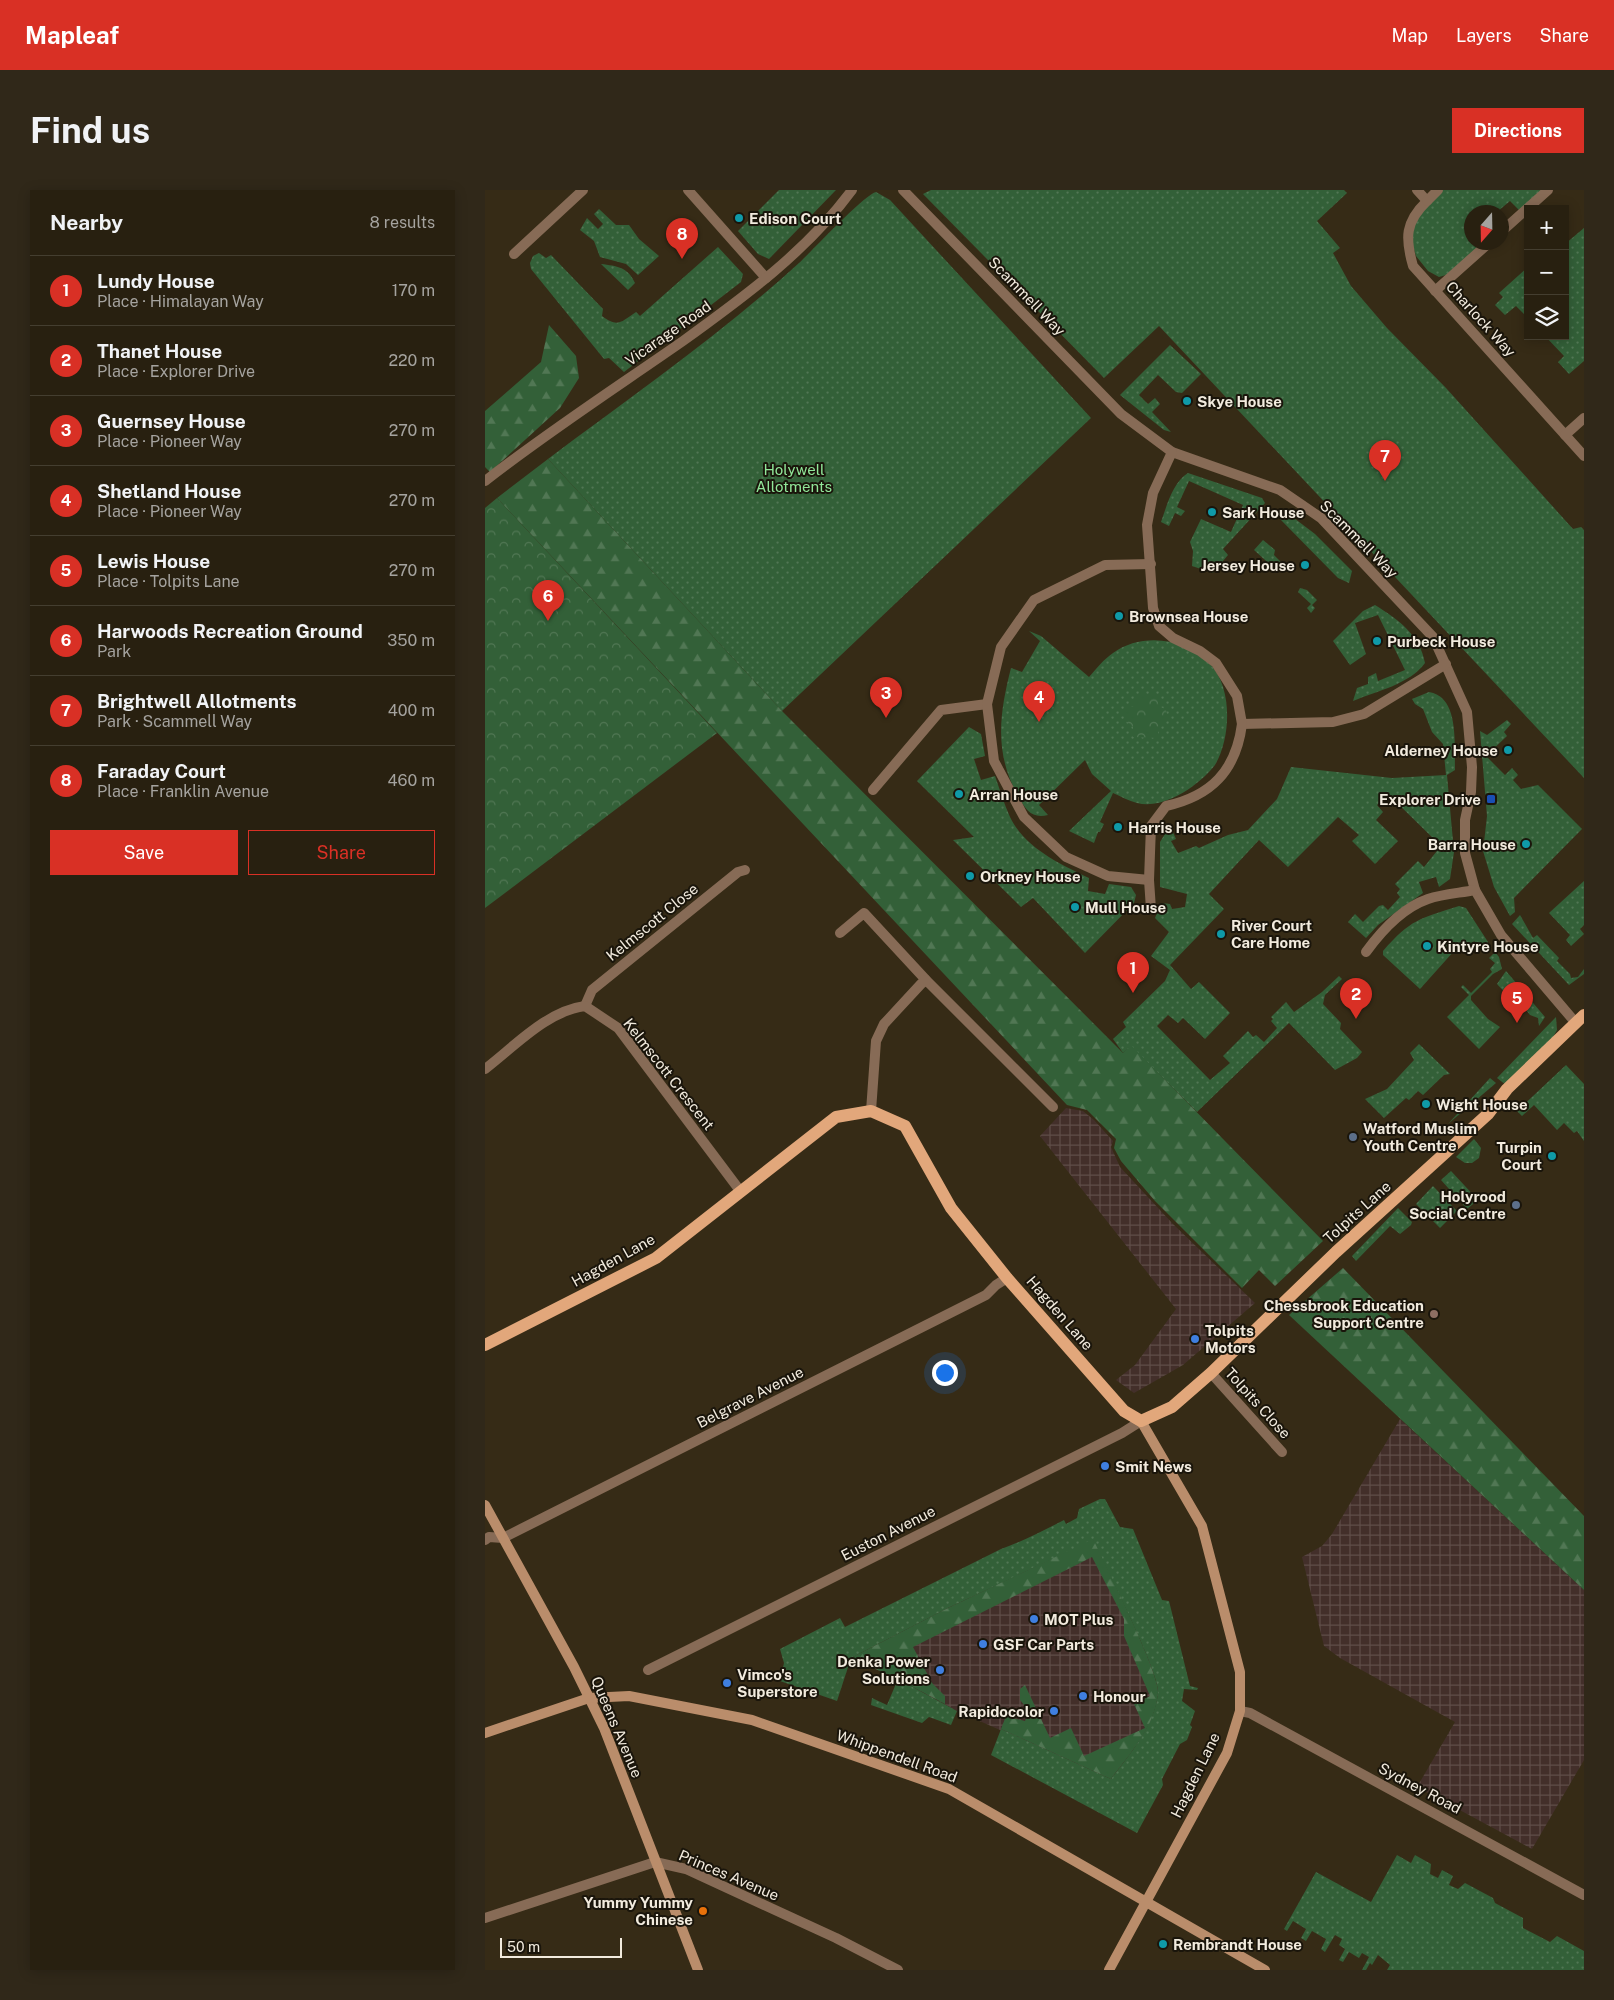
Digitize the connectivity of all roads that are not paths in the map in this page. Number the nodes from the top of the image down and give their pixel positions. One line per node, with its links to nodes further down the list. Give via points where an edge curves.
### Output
1 (583, 190): 11 (street)
2 (688, 190): 12 (street)
3 (852, 190): 12 (street, Vicarage Road, via 818,232)
4 (903, 190): 16 (street, Scammell Way, via 1121,414)
5 (1417, 190): 8 (street)
6 (1439, 190): 8 (street, Charlock Way)
7 (1548, 190): 9 (street)
8 (1427, 201): 13 (street, Charlock Way, via 1409,226 1407,247 1413,266)
9 (1509, 225)
10 (1481, 250): 13 (street)
11 (514, 254)
12 (766, 278): 18 (street, Vicarage Road, via 734,305)
13 (1435, 291): 15 (street, Charlock Way)
14 (1584, 418): 15 (street)
15 (1565, 435): 17 (street, Charlock Way)
16 (1172, 452): 19 (street, via 1153,494 1147,525); 20 (street, Scammell Way, via 1280,490 1321,518 1433,637)
17 (1584, 456)
18 (485, 480)
19 (1151, 564): 21 (street, via 1105,565 1034,600 1001,647); 22 (street, via 1153,608 1159,626 1216,663 1237,696)
20 (1446, 664): 22 (street, via 1364,714 1333,722); 26 (street, Scammell Way, via 1467,712 1472,767 1465,820 1465,853)
21 (987, 704): 23 (street, via 941,710); 25 (street, via 994,761 1023,817 1065,857 1108,876)
22 (1242, 724): 25 (street, via 1235,755 1226,771 1214,784 1187,801 1166,806 1151,826)
23 (873, 790)
24 (745, 870): 31 (street, Kelmscott Close, via 737,872 592,990)
25 (1149, 880): 27 (street)
26 (1475, 890): 29 (street, via 1429,899 1407,910 1390,923); 32 (street, Scammell Way, via 1501,935)
27 (1151, 908)
28 (840, 933): 30 (street, via 864,913)
29 (1366, 952)
30 (926, 980): 34 (street); 35 (street, via 884,1024 876,1041)
31 (585, 1006): 33 (street, via 570,1008 550,1018); 36 (street, Kelmscott Crescent, via 618,1028)
32 (1579, 1019): 39 (main road, Tolpits Lane, via 1507,1089 1489,1114 1336,1252)
33 (485, 1069)
34 (1053, 1107)
35 (871, 1111): 36 (main road, Hagden Lane, via 836,1117); 37 (main road, Hagden Lane, via 905,1126 951,1208)
36 (741, 1192): 38 (main road, Hagden Lane, via 656,1258)
37 (1007, 1278): 40 (main road, Hagden Lane, via 1124,1411); 43 (street, Belgrave Avenue, via 986,1295)
38 (485, 1345)
39 (1211, 1374): 40 (main road, Tolpits Lane, via 1172,1407); 41 (street, Tolpits Close)
40 (1141, 1421): 45 (street, Euston Avenue); 47 (street, Hagden Lane, via 1202,1526 1240,1672)
41 (1282, 1452)
42 (485, 1506): 43 (street, Queens Avenue)
43 (503, 1538): 44 (street); 46 (street, Queens Avenue)
44 (485, 1540)
45 (648, 1670)
46 (589, 1698): 48 (street, Whippendell Road); 49 (street, Queens Avenue); 51 (street, Whippendell Road, via 629,1696 752,1720 949,1789)
47 (1240, 1711): 50 (street, Sydney Road, via 1250,1713); 51 (street, Hagden Lane, via 1227,1753)
48 (485, 1733)
49 (655, 1862): 52 (street, Princes Avenue); 53 (street, Queens Avenue); 54 (street, Princes Avenue, via 686,1869)
50 (1584, 1895)
51 (1147, 1903): 55 (street, Hagden Lane); 56 (street, Whippendell Road)
52 (485, 1918)
53 (699, 1970)
54 (898, 1970)
55 (1109, 1970)
56 (1265, 1970)

